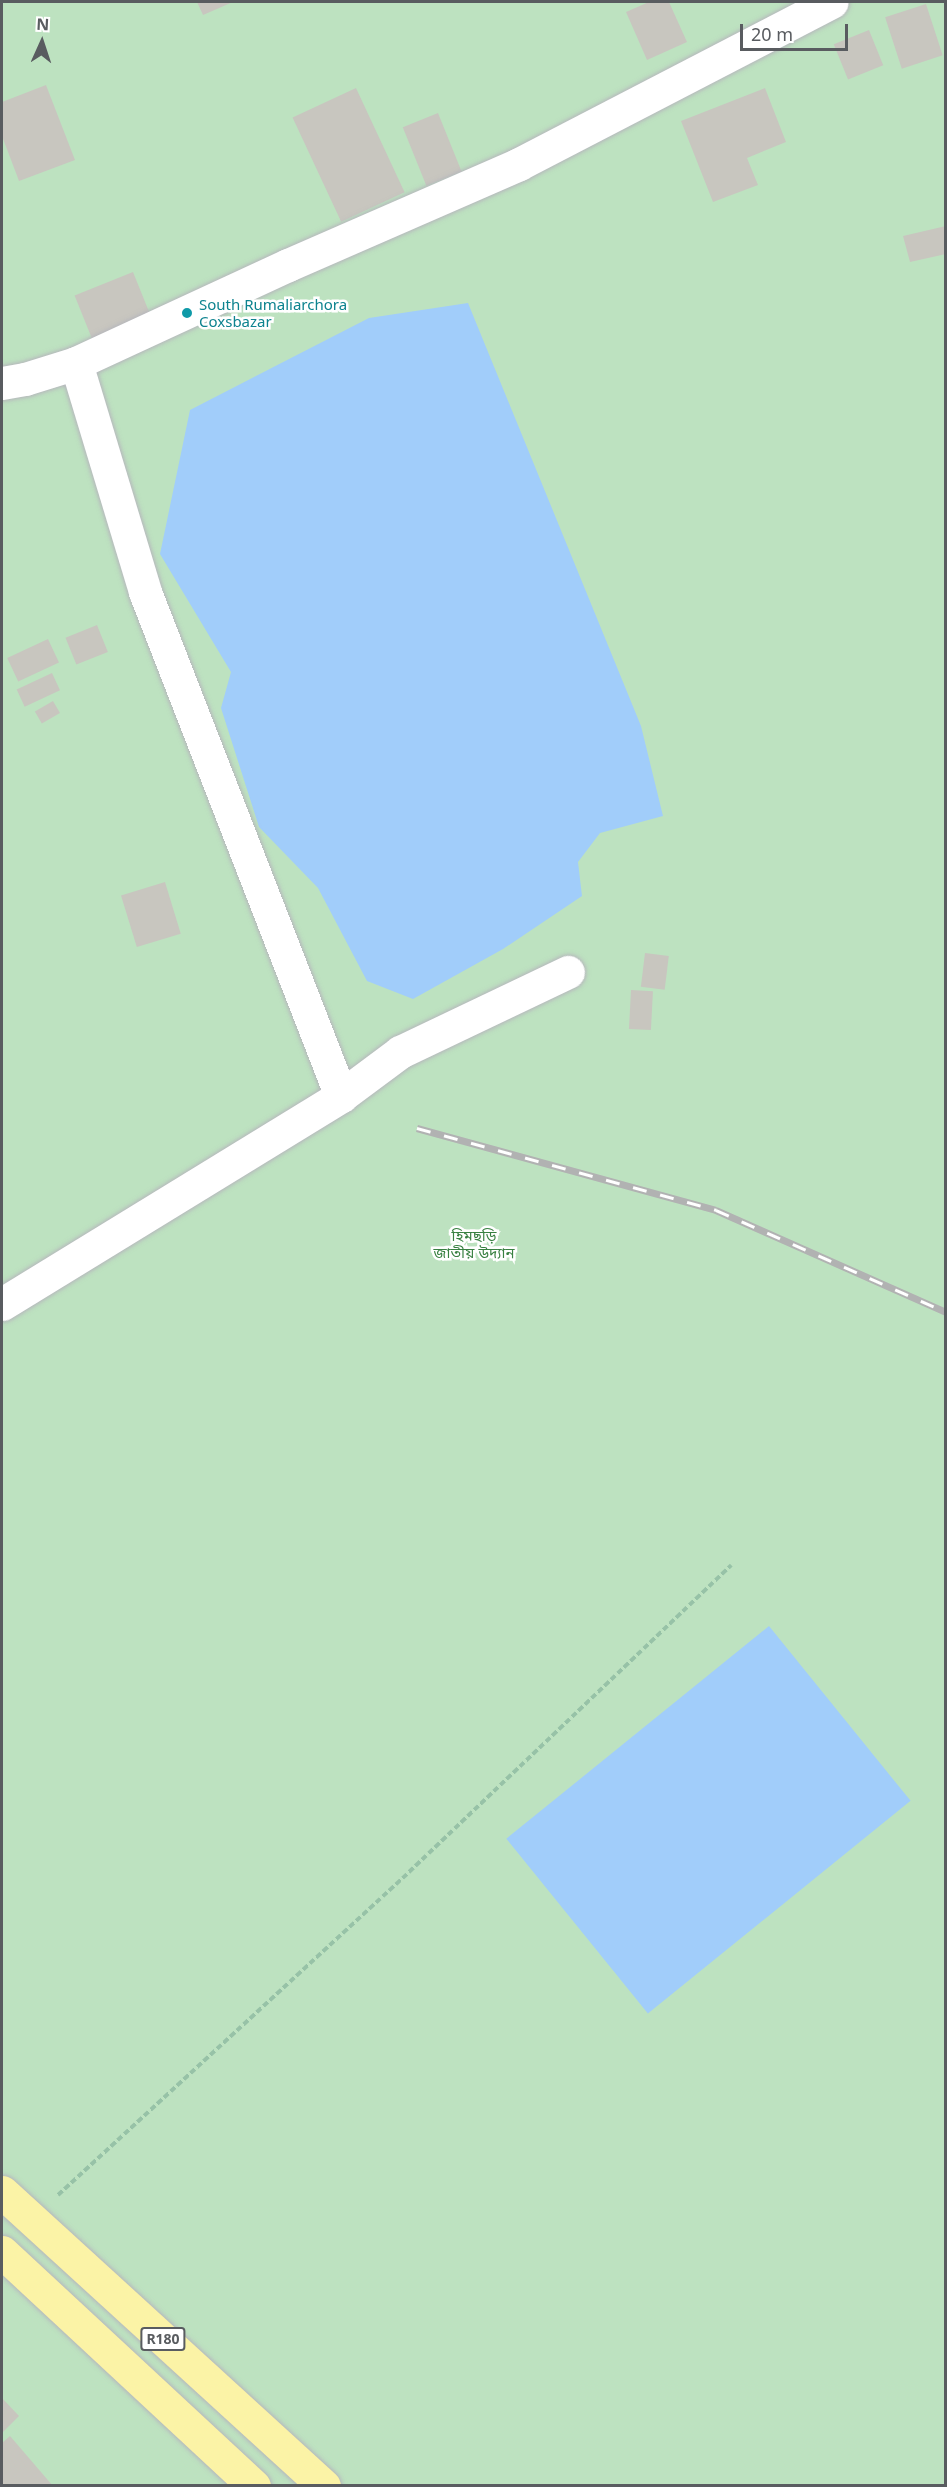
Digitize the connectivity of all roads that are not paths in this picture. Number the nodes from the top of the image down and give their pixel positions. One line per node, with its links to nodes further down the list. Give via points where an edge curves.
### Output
1 (820, 4): 2 (street, via 519,164)
2 (76, 363): 3 (street); 5 (street, via 145,592)
3 (2, 383)
4 (568, 972): 5 (street, via 400,1052)
5 (341, 1096): 6 (street)
6 (2, 1304)
7 (2, 2192): 10 (main road, R180)
8 (2, 2252): 9 (main road, R180)
9 (254, 2486)
10 (324, 2486)

